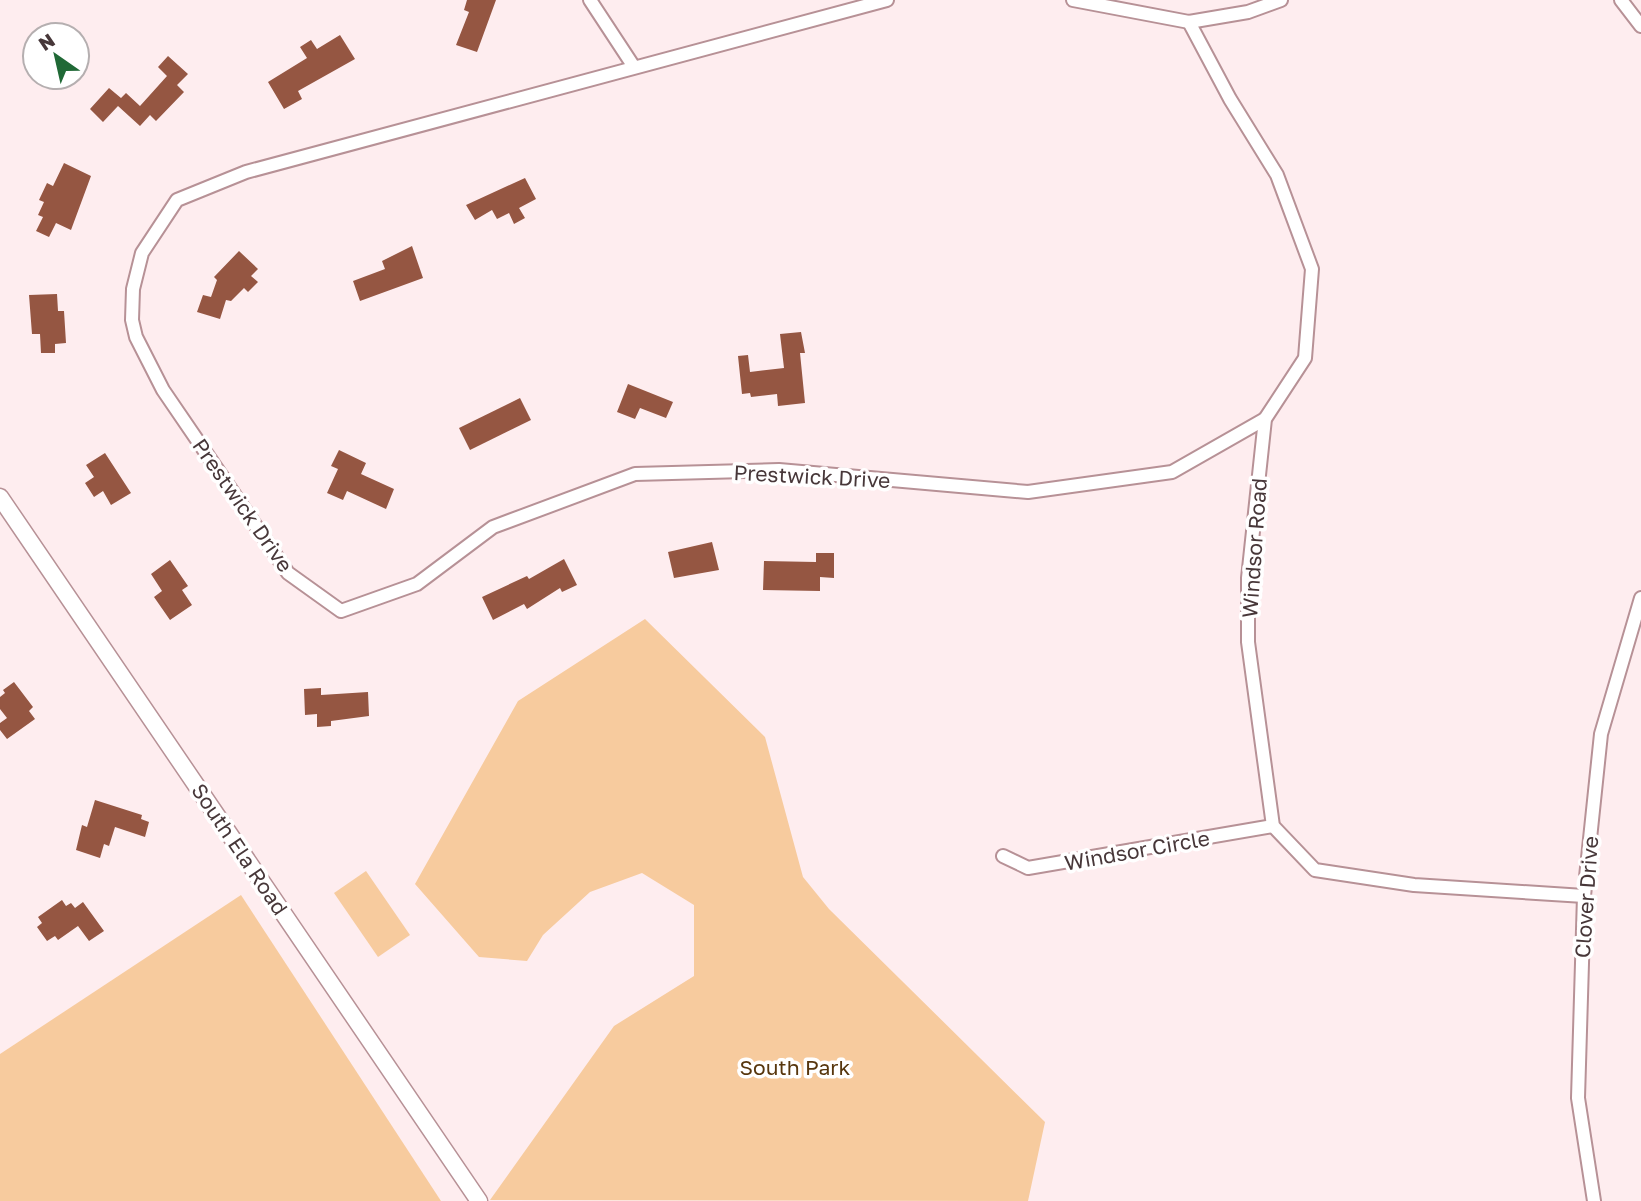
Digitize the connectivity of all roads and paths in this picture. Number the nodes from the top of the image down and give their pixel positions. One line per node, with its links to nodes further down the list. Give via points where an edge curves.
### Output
1 (590, 0): 8 (street)
2 (887, 0): 8 (street)
3 (1073, 0): 6 (street)
4 (1281, 0): 6 (street, via 1248,12)
5 (1621, 0): 7 (street)
6 (1189, 22): 9 (street, Windsor Road, via 1277,175 1312,269 1305,358)
7 (1641, 26)
8 (634, 67): 9 (street, Prestwick Drive, via 246,172 177,200 142,253 133,289 132,320 163,390 288,573 341,611 417,584 493,527 635,474 779,470 1028,492 1172,472)
9 (1265, 419): 12 (street, Windsor Road, via 1248,578 1248,642)
10 (0, 497): 15 (main road, South Ela Road)
11 (1641, 598): 14 (street, Clover Drive, via 1601,734)
12 (1273, 826): 13 (street, Windsor Circle, via 1028,868); 14 (street, via 1315,870 1414,885)
13 (1003, 856)
14 (1584, 896): 16 (street, Clover Drive, via 1578,1098)
15 (479, 1201)
16 (1594, 1201)

